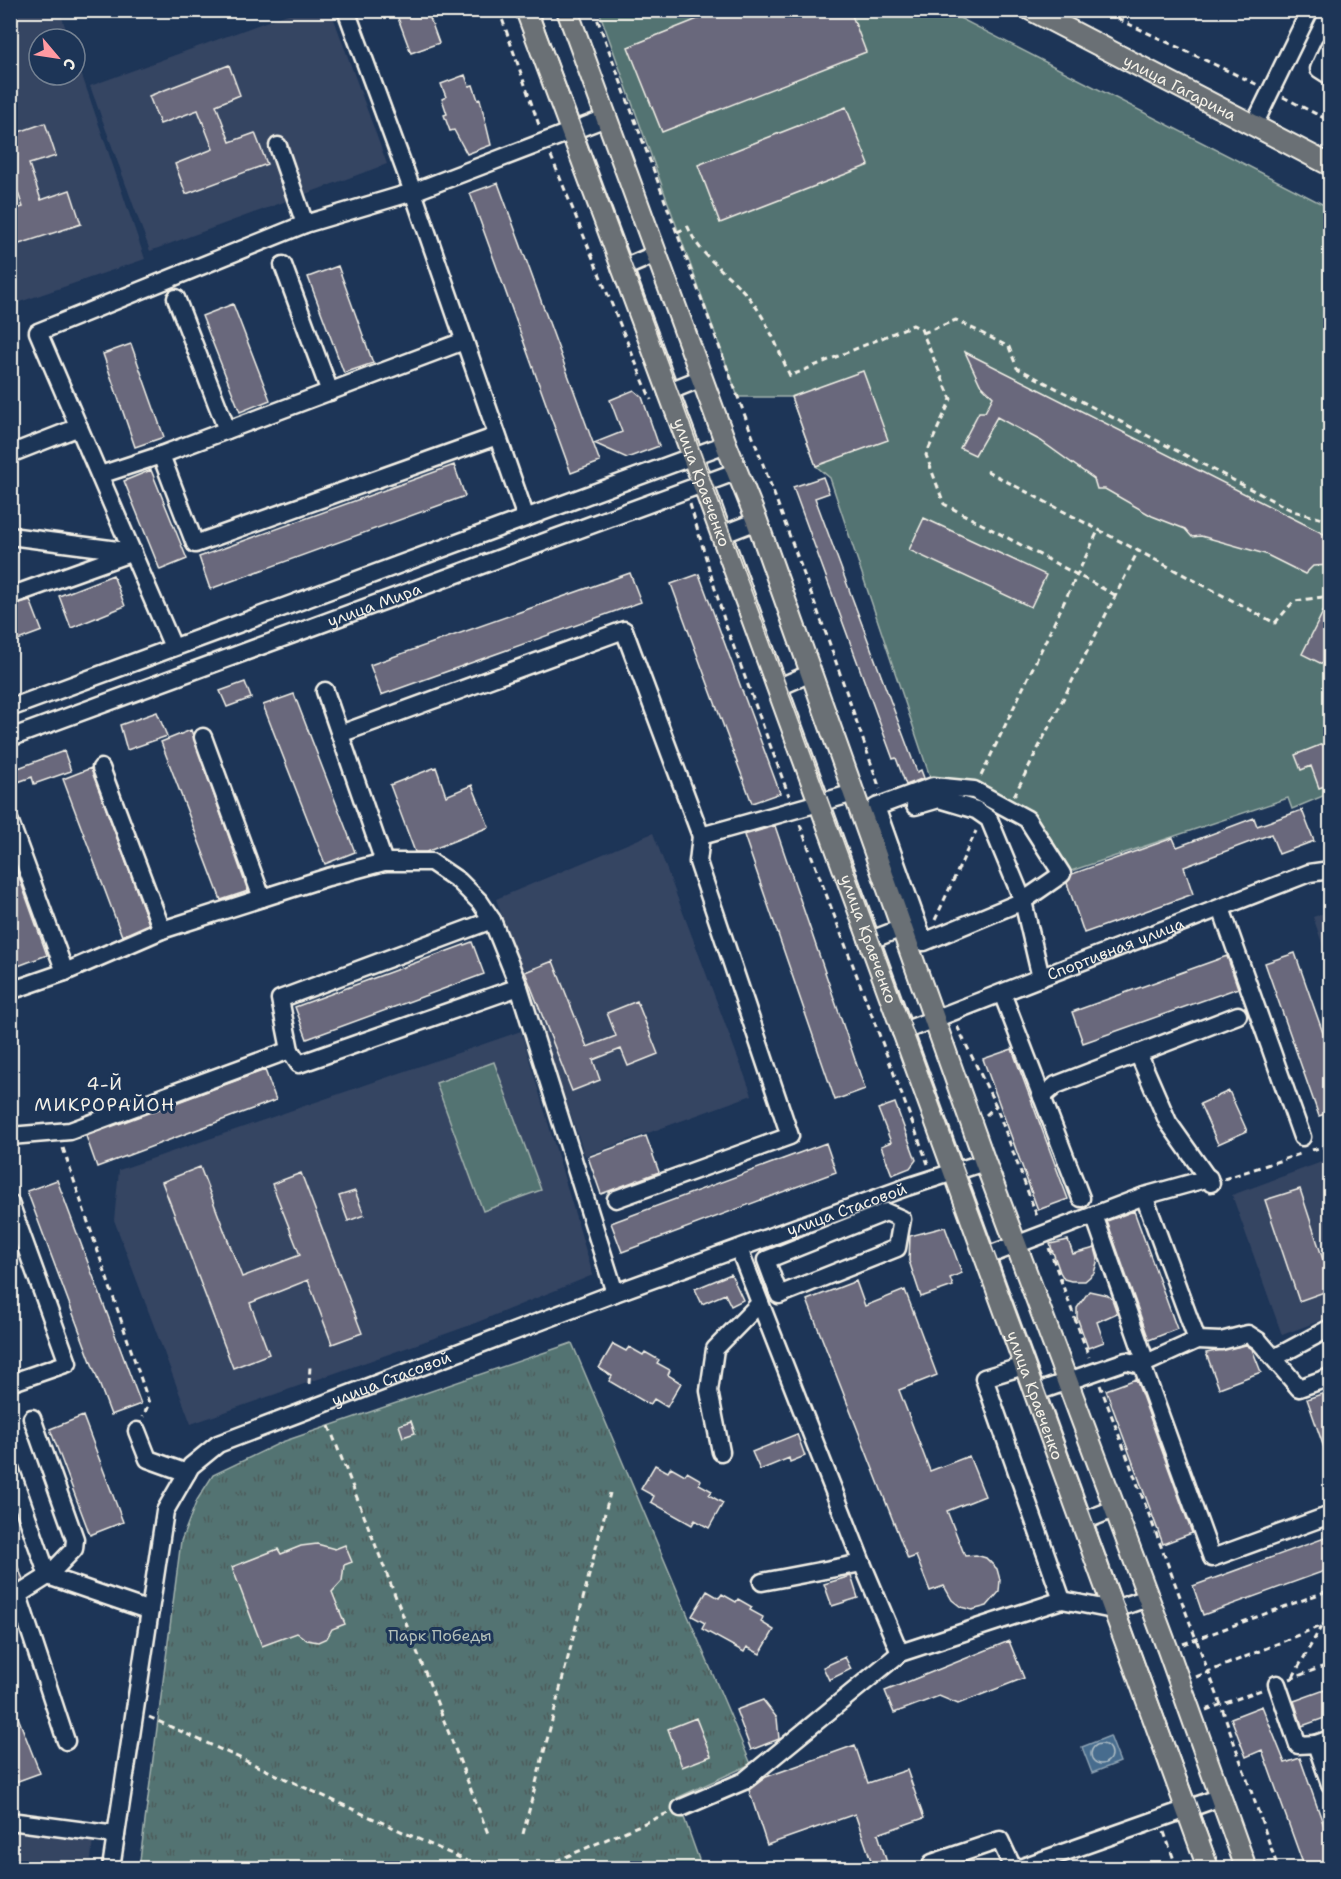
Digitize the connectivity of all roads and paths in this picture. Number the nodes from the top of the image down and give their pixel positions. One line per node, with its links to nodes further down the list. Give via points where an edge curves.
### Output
1 (346, 10): 19 (street)
2 (499, 10): 16 (path)
3 (526, 10): 15 (main road, улица Кравченко)
4 (567, 10): 12 (main road, улица Кравченко)
5 (594, 10): 21 (path)
6 (1031, 10): 14 (main road, улица Гагарина)
7 (1100, 10): 11 (path)
8 (1310, 10): 11 (street)
9 (1330, 45): 10 (street, via 1318,69)
10 (1330, 76)
11 (1272, 91): 13 (path); 14 (street)
12 (606, 118): 15 (street); 22 (main road, улица Кравченко)
13 (1330, 121)
14 (1254, 125): 18 (main road, улица Гагарина)
15 (570, 133): 16 (street); 24 (main road, улица Кравченко)
16 (545, 142): 19 (street); 31 (path)
17 (278, 146): 20 (street)
18 (1330, 165)
19 (413, 192): 20 (street); 27 (street)
20 (305, 224): 32 (street, via 38,332)
21 (677, 232): 26 (path, via 688,227 696,246 764,316 790,376 913,325); 67 (path)
22 (656, 254): 24 (street); 28 (main road, улица Кравченко)
23 (284, 265): 29 (street)
24 (621, 269): 30 (main road, улица Кравченко)
25 (176, 298): 33 (street)
26 (923, 333): 45 (path, via 956,320 1008,347 1017,368 1293,511); 51 (path, via 951,399 926,455 944,504)
27 (464, 341): 29 (street); 34 (street)
28 (702, 378): 30 (street); 35 (main road, улица Кравченко)
29 (330, 392): 33 (street)
30 (667, 392): 38 (main road, улица Кравченко)
31 (654, 408)
32 (79, 427): 36 (street); 41 (street)
33 (227, 430): 37 (street)
34 (497, 436): 37 (street, via 195,544); 43 (street)
35 (726, 444): 38 (street, улица Мира); 39 (main road, улица Кравченко)
36 (10, 454)
37 (160, 455): 41 (street)
38 (692, 457): 42 (main road, улица Кравченко); 43 (street, улица Мира)
39 (738, 471): 42 (street, улица Мира); 44 (main road, улица Кравченко)
40 (987, 471): 46 (path)
41 (100, 475): 50 (street)
42 (694, 487): 47 (main road, улица Кравченко); 62 (street, улица Мира); 70 (path, via 726,627)
43 (526, 518): 55 (street, улица Мира)
44 (757, 521): 47 (street); 56 (main road, улица Кравченко)
45 (1330, 521)
46 (1098, 531): 49 (path); 51 (path)
47 (721, 535): 57 (main road, улица Кравченко)
48 (10, 536): 50 (street)
49 (1138, 551): 52 (path); 53 (path, via 1275,623 1294,601)
50 (133, 552): 54 (street); 55 (street)
51 (1077, 575): 52 (path); 64 (path)
52 (1115, 595): 69 (path, via 1014,796)
53 (1330, 596)
54 (10, 597)
55 (173, 648): 59 (street, улица Мира)
56 (811, 673): 57 (street); 65 (main road, улица Кравченко)
57 (777, 688): 66 (main road, улица Кравченко)
58 (325, 691): 60 (street)
59 (10, 708)
60 (340, 734): 73 (street, via 624,630); 74 (street)
61 (203, 737): 76 (street)
62 (10, 738)
63 (101, 768): 81 (street)
64 (974, 790): 67 (street, via 933,786); 69 (street)
65 (854, 793): 66 (street); 80 (main road, улица Кравченко)
66 (819, 804): 70 (street); 82 (main road, улица Кравченко)
67 (885, 804): 83 (street, via 876,807)
68 (915, 806): 71 (street, via 939,799 975,810)
69 (1004, 807): 77 (street, via 1027,819 1062,874)
70 (795, 812): 73 (street); 101 (path)
71 (989, 819): 77 (street); 83 (path, via 977,829)
72 (10, 822): 84 (street)
73 (702, 836): 105 (street, via 698,862 790,1136)
74 (384, 862): 76 (street); 79 (street, via 431,862 459,881)
75 (1330, 870): 78 (street, Спортивная улица, via 1309,873)
76 (262, 898): 81 (street)
77 (1023, 901): 83 (street); 85 (street)
78 (1221, 908): 85 (street, Спортивная улица); 97 (street)
79 (492, 920): 86 (street); 92 (street, via 280,999)
80 (902, 928): 82 (street); 90 (main road, улица Кравченко)
81 (162, 930): 84 (street)
82 (868, 941): 91 (main road, улица Кравченко)
83 (924, 942)
84 (65, 972): 87 (street)
85 (1041, 978): 88 (street, Спортивная улица)
86 (519, 987): 92 (street, via 299,1064); 113 (street)
87 (10, 991)
88 (1002, 993): 90 (street, Спортивная улица); 94 (street)
89 (1238, 1014): 93 (street)
90 (943, 1017): 91 (street, Спортивная улица); 99 (main road, улица Кравченко); 109 (path, via 996,1106)
91 (901, 1032): 100 (main road, улица Кравченко)
92 (290, 1050): 95 (street, via 70,1131)
93 (1138, 1053): 94 (street, via 1056,1085); 102 (street, via 1168,1122)
94 (1042, 1097): 104 (street)
95 (58, 1132): 96 (street); 129 (path, via 149,1403)
96 (10, 1136)
97 (1302, 1137)
98 (1330, 1145): 102 (path)
99 (985, 1162): 100 (street, улица Стасовой); 110 (main road, улица Кравченко)
100 (952, 1171): 101 (street, улица Стасовой); 112 (main road, улица Кравченко)
101 (933, 1178): 111 (street, улица Стасовой)
102 (1210, 1181): 103 (street)
103 (1144, 1196): 108 (street); 116 (street)
104 (1081, 1198)
105 (616, 1199)
106 (10, 1203): 124 (street, via 68,1363)
107 (886, 1212): 107 (street, via 902,1220 897,1248 779,1294 766,1260)
108 (1095, 1215): 109 (street); 118 (street)
109 (1044, 1234): 110 (street); 121 (path)
110 (1016, 1245): 112 (street); 123 (main road, улица Кравченко)
111 (739, 1249): 113 (street, улица Стасовой); 114 (street)
112 (984, 1257): 120 (main road, улица Кравченко)
113 (615, 1293): 132 (street, улица Стасовой, via 218,1444)
114 (759, 1304): 130 (street, via 715,1349 709,1391); 137 (street)
115 (1330, 1328): 117 (street)
116 (1197, 1340): 117 (street, via 1221,1341 1248,1334); 118 (street)
117 (1274, 1359): 122 (street, via 1299,1388)
118 (1144, 1364): 121 (street, via 1126,1361); 135 (street, via 1212,1558)
119 (310, 1366): 125 (path)
120 (1024, 1366): 126 (main road, улица Кравченко); 142 (street, via 984,1378)
121 (1095, 1373): 123 (street); 147 (path)
122 (1330, 1377)
123 (1067, 1381): 126 (street); 134 (main road, улица Кравченко)
124 (10, 1383)
125 (309, 1384)
126 (1034, 1393): 136 (main road, улица Кравченко)
127 (32, 1418): 138 (street, via 75,1539 74,1549)
128 (329, 1426): 164 (path)
129 (137, 1431): 132 (street, via 148,1459)
130 (721, 1452)
131 (10, 1468): 138 (street)
132 (187, 1473): 144 (street, улица Стасовой, via 165,1512)
133 (610, 1493): 162 (path)
134 (1114, 1509): 136 (street); 141 (main road, улица Кравченко)
135 (1330, 1515)
136 (1081, 1522): 143 (main road, улица Кравченко)
137 (862, 1563): 139 (street); 149 (street)
138 (48, 1576): 144 (street); 154 (street, via 18,1595)
139 (762, 1582)
140 (1330, 1590): 147 (path)
141 (1148, 1598): 143 (street); 148 (main road, улица Кравченко)
142 (1062, 1600): 143 (street); 149 (street)
143 (1113, 1610): 159 (main road, улица Кравченко)
144 (150, 1611): 153 (street, улица Стасовой)
145 (1330, 1623): 146 (path)
146 (1322, 1626): 150 (path); 151 (path)
147 (1195, 1640): 148 (path); 150 (path)
148 (1168, 1650): 152 (main road, улица Кравченко)
149 (900, 1653): 158 (street, via 744,1781)
150 (1207, 1671): 152 (path); 174 (path)
151 (1285, 1681): 155 (street, via 1298,1745)
152 (1181, 1686): 157 (main road, улица Кравченко)
153 (135, 1711): 163 (street, улица Стасовой); 165 (path)
154 (66, 1741)
155 (1323, 1741): 156 (street)
156 (1330, 1784)
157 (1221, 1797): 159 (street); 173 (main road, улица Кравченко)
158 (681, 1808): 166 (path)
159 (1186, 1810): 160 (street); 172 (main road, улица Кравченко)
160 (1159, 1819): 170 (street); 171 (path)
161 (10, 1821): 163 (street)
162 (523, 1834)
163 (116, 1835): 168 (street, улица Стасовой)
164 (489, 1836)
165 (467, 1861)
166 (556, 1861)
167 (932, 1863): 169 (street, via 1000,1840)
168 (111, 1869)
169 (1013, 1869)
170 (1020, 1869)
171 (1178, 1869)
172 (1208, 1869)
173 (1246, 1869)
174 (1278, 1869)

